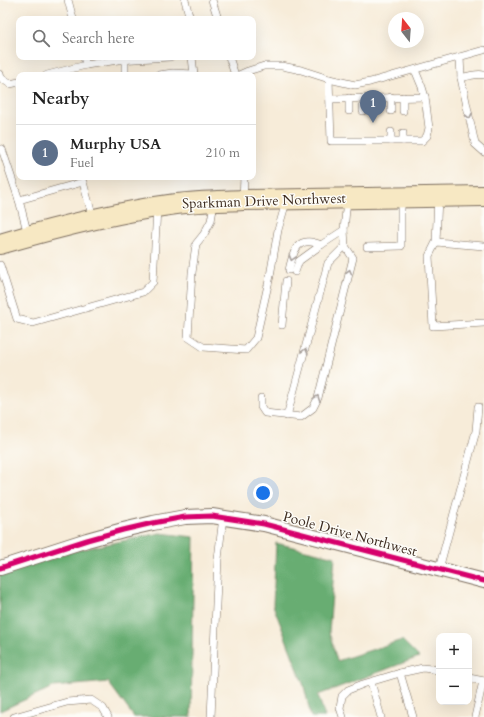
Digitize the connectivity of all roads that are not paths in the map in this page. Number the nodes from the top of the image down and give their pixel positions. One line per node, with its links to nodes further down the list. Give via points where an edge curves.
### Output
1 (68, 0): 4 (lane)
2 (185, 0): 5 (lane)
3 (212, 0): 6 (lane)
4 (73, 16)
5 (189, 16)
6 (217, 16)
7 (484, 50): 8 (lane)
8 (460, 57): 15 (lane); 23 (lane)
9 (85, 60): 14 (lane)
10 (118, 60): 14 (lane)
11 (125, 60): 17 (lane)
12 (192, 60): 18 (lane)
13 (230, 60): 19 (lane)
14 (86, 65): 16 (lane)
15 (415, 70): 24 (lane, via 355,85); 28 (lane)
16 (59, 72)
17 (125, 72)
18 (194, 72)
19 (234, 72)
20 (246, 72): 24 (lane, via 264,66 282,66)
21 (0, 74): 25 (lane, via 1,78 10,84)
22 (484, 75): 23 (lane)
23 (461, 78): 45 (lane, one-way to 45, via 475,144)
24 (329, 79): 31 (lane)
25 (16, 83)
26 (391, 97): 27 (lane); 30 (lane); 34 (lane)
27 (403, 97): 28 (lane); 35 (lane)
28 (425, 97): 43 (lane, via 430,128 427,136 422,141)
29 (349, 98): 30 (lane); 31 (lane); 32 (lane)
30 (363, 98): 33 (lane)
31 (330, 99): 40 (lane, via 330,141)
32 (349, 111)
33 (364, 111)
34 (391, 111)
35 (403, 111)
36 (391, 132): 42 (lane)
37 (350, 133): 40 (lane)
38 (364, 133): 41 (lane)
39 (403, 133): 43 (lane)
40 (350, 141): 41 (lane)
41 (364, 141): 42 (lane)
42 (391, 141): 43 (lane)
43 (403, 141)
44 (1, 147): 51 (lane)
45 (484, 152)
46 (244, 180): 52 (lane)
47 (484, 196): 48 (main road, Sparkman Drive Northwest)
48 (438, 197): 50 (main road, Sparkman Drive Northwest); 59 (lane)
49 (347, 198): 50 (main road, Sparkman Drive Northwest); 53 (main road, Sparkman Drive Northwest); 57 (lane)
50 (401, 198): 64 (lane, via 401,246)
51 (18, 200): 56 (lane, via 83,182); 58 (lane)
52 (243, 200): 53 (main road, Sparkman Drive Northwest); 54 (main road, Sparkman Drive Northwest)
53 (287, 200): 54 (lane, via 278,230 256,338 246,350 202,347 188,338 196,244 211,221)
54 (214, 201): 55 (main road, Sparkman Drive Northwest)
55 (157, 207): 56 (main road, Sparkman Drive Northwest); 65 (lane, via 153,282 143,292 33,323 17,319)
56 (93, 219): 58 (main road, Sparkman Drive Northwest)
57 (344, 230): 61 (lane); 62 (lane)
58 (28, 236): 60 (main road, Sparkman Drive Northwest)
59 (436, 242): 63 (lane); 67 (lane, via 429,256 433,326)
60 (0, 244)
61 (320, 245): 61 (lane, one-way to 61, via 313,241 297,246 292,254 292,271 299,261)
62 (345, 246): 71 (lane, one-way to 62, via 328,263); 71 (lane, one-way to 62, via 301,417 312,408 318,398 353,258)
63 (484, 246)
64 (367, 247)
65 (0, 265)
66 (289, 282): 68 (lane, via 284,296)
67 (484, 323)
68 (282, 325)
69 (261, 398): 71 (lane, via 261,407 265,413)
70 (478, 407): 74 (lane, via 476,431)
71 (287, 416)
72 (223, 517): 73 (street, Poole Drive Northwest, via 185,517 153,523 87,540); 74 (street, Poole Drive Northwest, via 264,524); 83 (lane, via 218,559)
73 (0, 568)
74 (439, 569): 75 (street, Poole Drive Northwest)
75 (484, 581)
76 (436, 670): 77 (lane, via 422,668)
77 (400, 673): 80 (lane); 86 (lane)
78 (472, 679): 79 (lane)
79 (484, 681): 87 (lane)
80 (371, 682): 84 (lane, via 348,690 342,696 340,708); 85 (lane)
81 (14, 717): 82 (lane, via 67,702 91,700 103,708)
82 (108, 717)
83 (211, 717)
84 (343, 717)
85 (381, 717)
86 (413, 717)
87 (475, 717)

